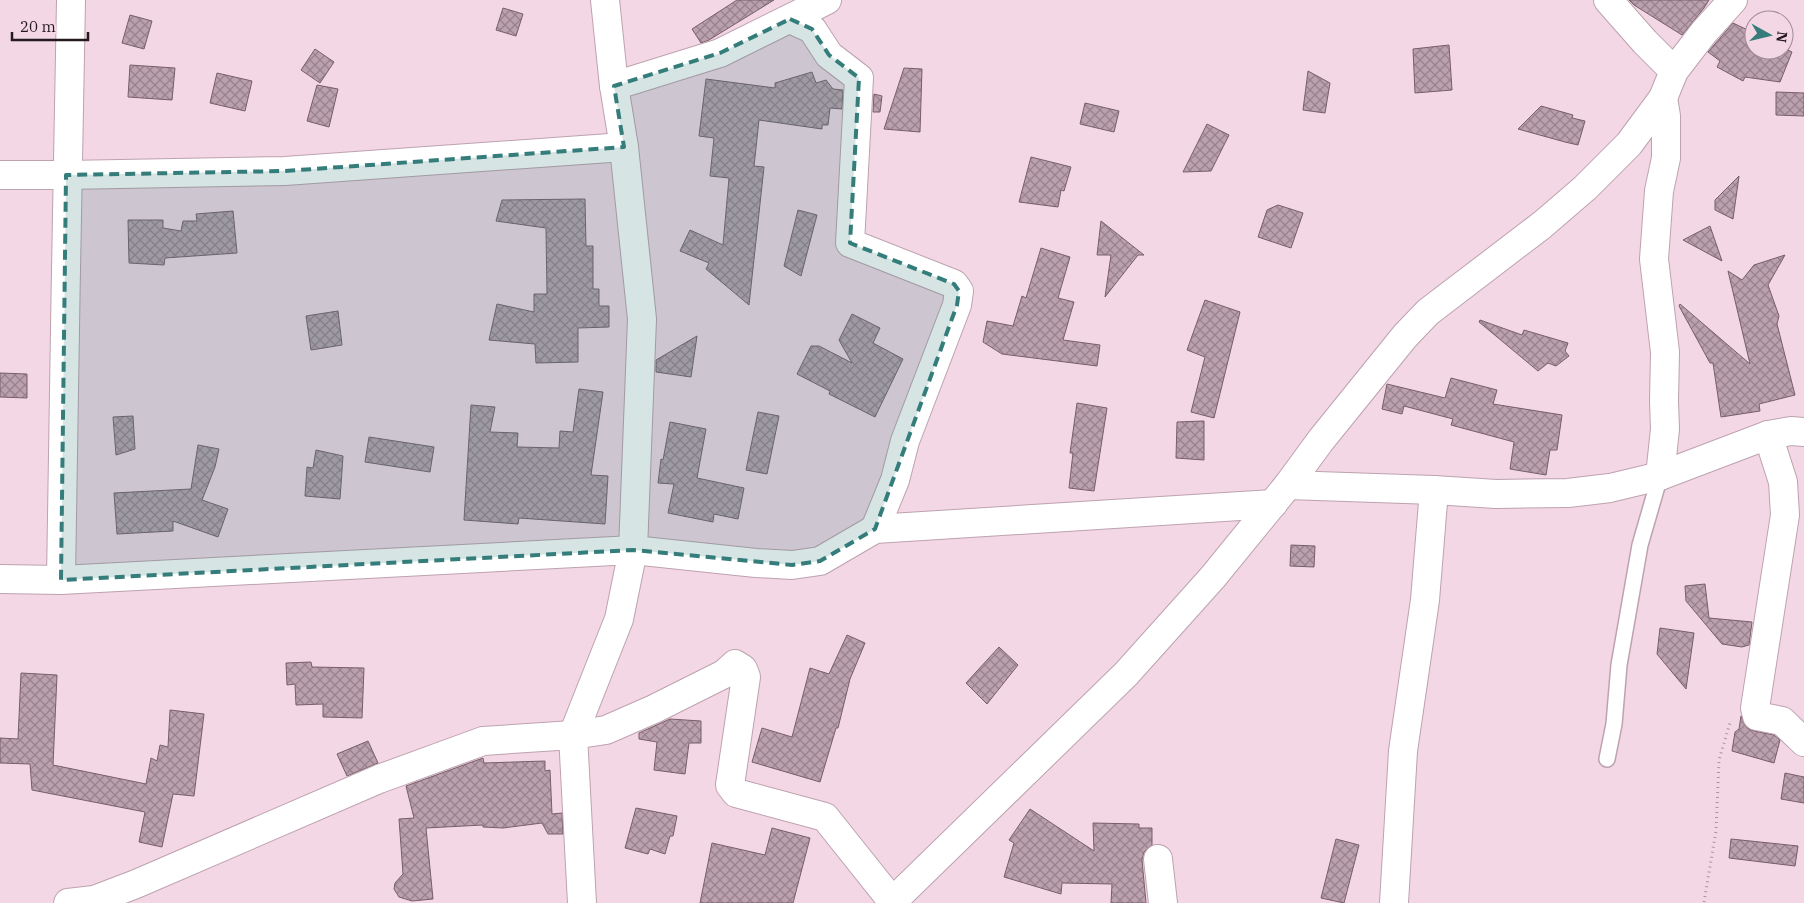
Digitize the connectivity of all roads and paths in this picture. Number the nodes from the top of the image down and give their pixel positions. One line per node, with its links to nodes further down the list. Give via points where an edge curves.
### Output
1 (71, 0): 12 (street)
2 (605, 0): 8 (street)
3 (827, 0): 6 (street)
4 (1608, 0): 7 (street)
5 (1733, 0): 7 (street)
6 (790, 19): 8 (street, via 720,53); 17 (street, via 812,29 829,55 859,78 850,243 954,284 958,291 958,305)
7 (1674, 71): 9 (street)
8 (614, 86): 10 (street)
9 (1663, 98): 14 (street, via 1666,158 1659,191 1654,258 1665,352 1665,428); 16 (street, via 1629,144 1585,188 1434,307 1411,330)
10 (624, 146): 12 (street, via 285,171); 18 (street, via 642,319)
11 (0, 175): 12 (street)
12 (66, 175): 20 (street)
13 (1792, 427): 14 (street); 21 (street, via 1783,482 1785,515 1756,696)
14 (1660, 476): 15 (street, via 1610,488 1568,493 1524,495); 24 (lane, via 1640,545)
15 (1434, 490): 16 (street); 31 (street, via 1426,600 1404,751)
16 (1280, 494): 17 (street); 26 (street, via 1213,577 1126,674)
17 (875, 529): 18 (street, via 820,561 792,565)
18 (633, 550): 20 (street); 22 (street, via 619,619)
19 (0, 579): 20 (street)
20 (61, 580)
21 (1757, 716): 23 (street, via 1782,721); 27 (path, via 1739,712 1730,722 1719,760 1716,831)
22 (573, 735): 26 (street, via 606,730 654,709 724,674 735,664 743,669 746,676 730,785 736,793 825,816); 28 (street, via 483,740 379,779 136,884 94,900); 29 (street)
23 (1804, 742)
24 (1607, 759)
25 (1158, 859): 30 (street)
26 (892, 902)
27 (1704, 902)
28 (68, 903)
29 (582, 903)
30 (1163, 903)
31 (1394, 903)

